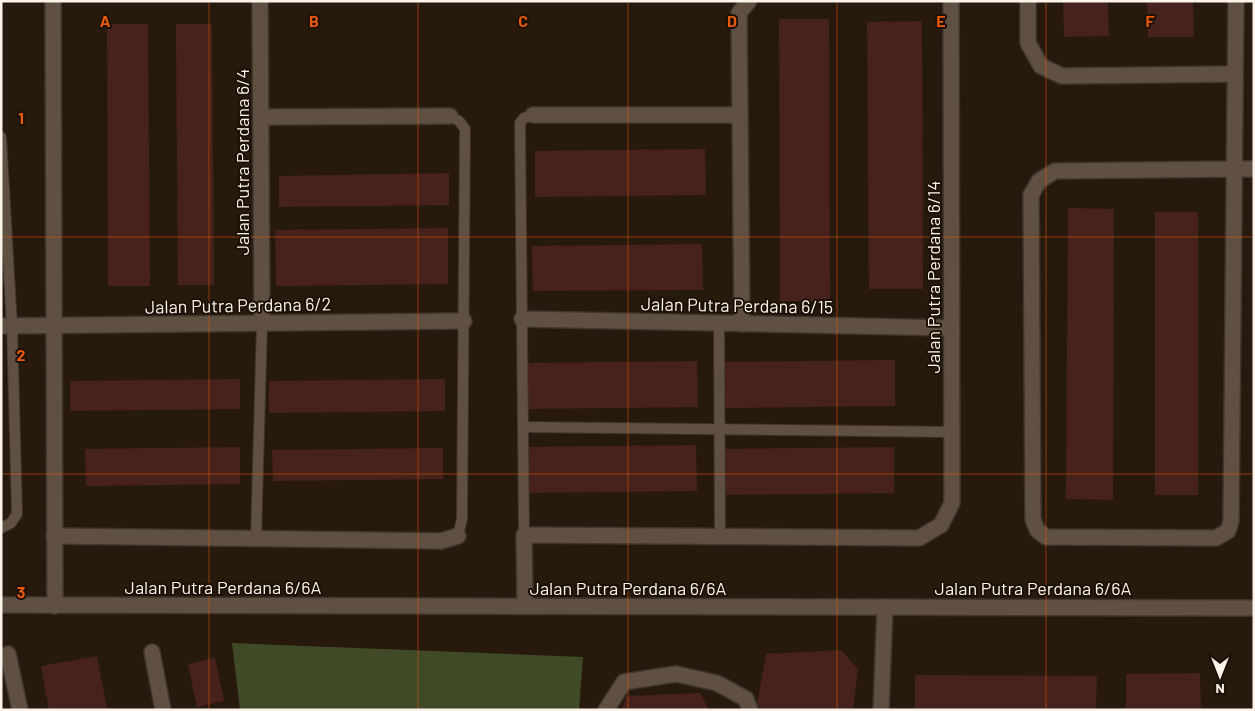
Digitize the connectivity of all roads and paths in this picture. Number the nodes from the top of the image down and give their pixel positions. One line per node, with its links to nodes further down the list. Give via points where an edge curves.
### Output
1 (53, 1): 20 (street)
2 (260, 1): 11 (street, Jalan Putra Perdana 6/4)
3 (748, 1): 9 (street, via 739,13)
4 (951, 1): 22 (street, Jalan Putra Perdana 6/14)
5 (1028, 1): 7 (street, via 1028,43 1041,66 1062,76)
6 (1236, 1): 7 (street)
7 (1236, 74): 13 (street)
8 (533, 115): 9 (street); 15 (lane, via 520,123)
9 (740, 115): 19 (street)
10 (450, 116): 11 (street); 16 (lane, via 465,128)
11 (261, 117): 17 (street, Jalan Putra Perdana 6/4)
12 (1, 137): 21 (lane)
13 (1235, 169): 13 (street, via 1055,171 1038,181 1031,195 1033,519 1037,530 1046,537 1216,538 1228,531 1232,521); 14 (street)
14 (1254, 169)
15 (522, 319): 18 (street, Jalan Putra Perdana 6/15); 23 (lane)
16 (464, 321): 17 (street, Jalan Putra Perdana 6/2); 29 (lane, via 462,518)
17 (262, 323): 20 (street, Jalan Putra Perdana 6/2); 31 (lane)
18 (719, 323): 19 (street, Jalan Putra Perdana 6/15); 24 (lane)
19 (742, 324): 22 (street, Jalan Putra Perdana 6/15)
20 (54, 325): 21 (street, Jalan Putra Perdana 6/2); 28 (street)
21 (7, 326): 26 (lane, via 17,514 11,523)
22 (952, 328): 25 (street, Jalan Putra Perdana 6/14)
23 (523, 426): 24 (lane); 27 (lane)
24 (719, 429): 25 (lane); 30 (lane)
25 (952, 432): 30 (street, Jalan Putra Perdana 6/14, via 952,503 941,525 919,538)
26 (1, 528)
27 (524, 535): 30 (street); 34 (street)
28 (54, 536): 31 (street); 33 (street)
29 (458, 536): 31 (street, via 441,541)
30 (720, 536)
31 (256, 538)
32 (1, 606): 33 (street, Jalan Putra Perdana 6/6A)
33 (55, 606): 34 (street, Jalan Putra Perdana 6/6A)
34 (525, 606): 35 (street, Jalan Putra Perdana 6/6A)
35 (885, 607): 36 (street, Jalan Putra Perdana 6/6A); 43 (street)
36 (1254, 608)
37 (152, 652): 40 (street)
38 (8, 654): 39 (street)
39 (20, 710)
40 (163, 710)
41 (606, 710): 42 (street, via 624,682 676,674 716,683 746,699)
42 (750, 710)
43 (881, 710)

